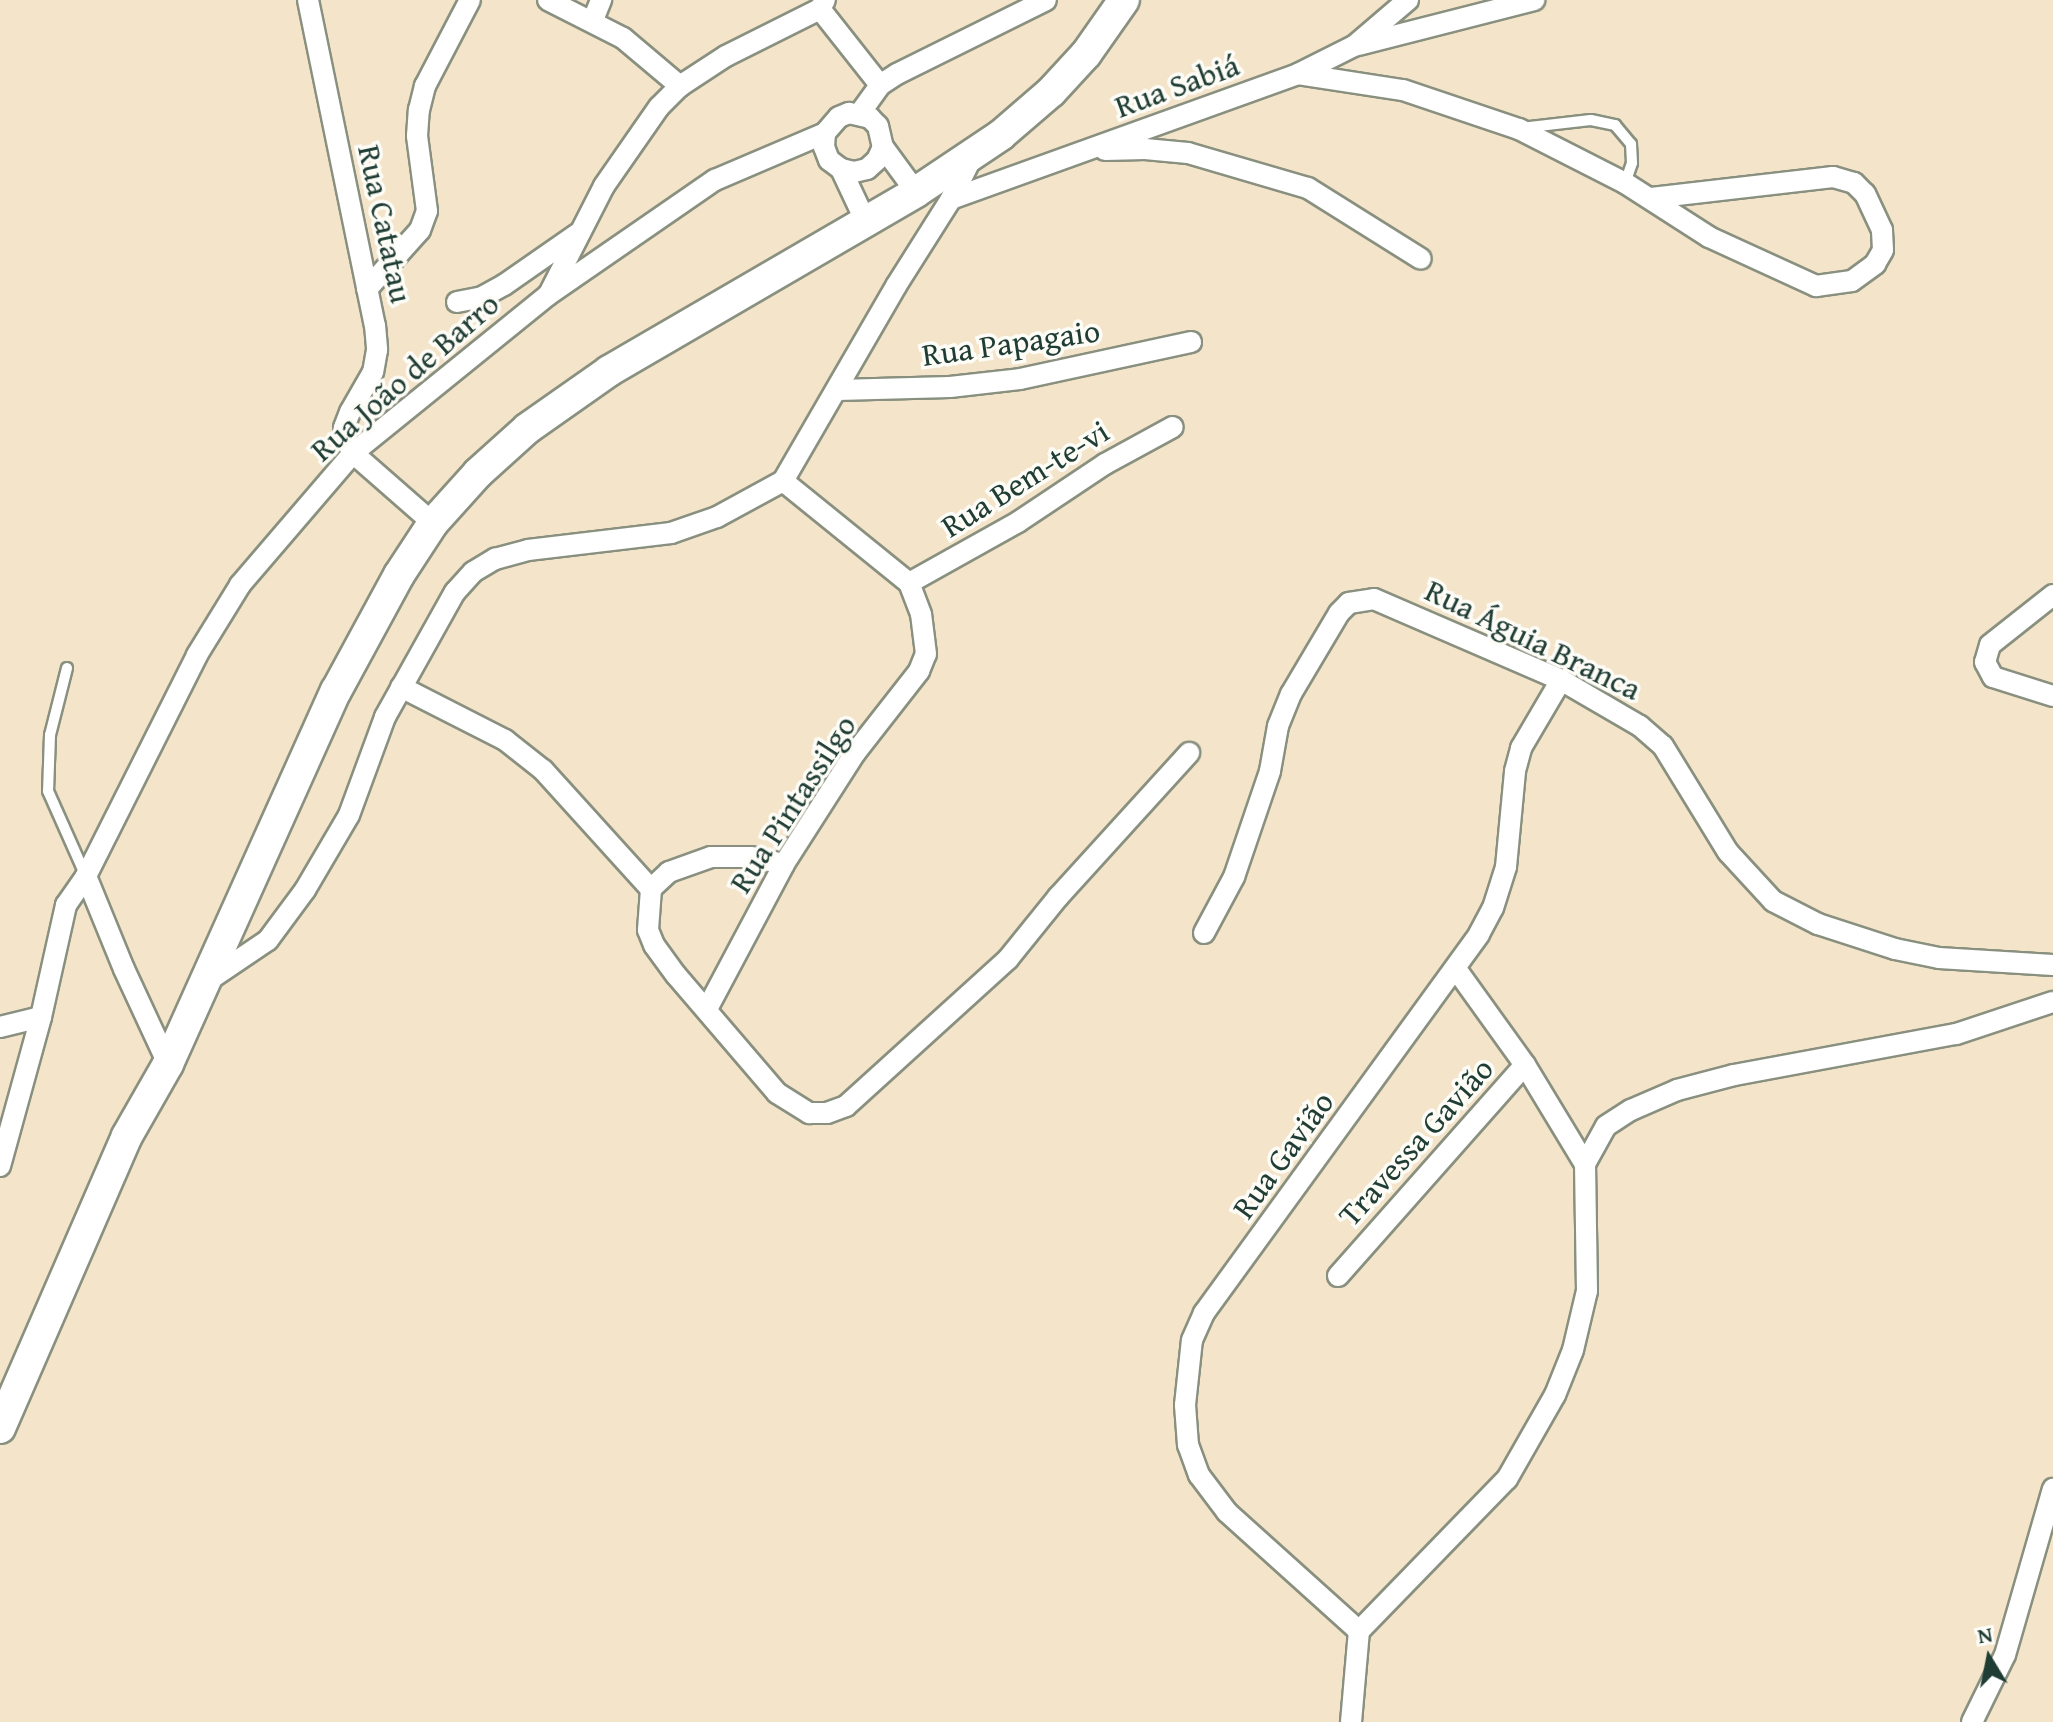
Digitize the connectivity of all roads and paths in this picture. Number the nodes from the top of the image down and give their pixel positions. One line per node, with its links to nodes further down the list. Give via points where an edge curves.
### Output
1 (308, 0): 29 (street, Rua Catatau)
2 (470, 0): 29 (street, via 425,86 419,110 417,136 427,211 420,230)
3 (548, 0): 10 (street)
4 (601, 0): 10 (street)
5 (1046, 0): 13 (street, Rua João de Barro)
6 (1124, 0): 20 (main road, via 1051,92)
7 (1408, 0): 11 (street, Rua Sabiá)
8 (1534, 0): 11 (street)
9 (822, 5): 13 (street); 14 (street)
10 (593, 20): 14 (street)
11 (1354, 46): 12 (street, Rua Sabiá)
12 (1298, 74): 16 (street, via 1403,90); 19 (street, Rua Sabiá)
13 (880, 85): 15 (street, Rua João de Barro)
14 (680, 86): 27 (street, via 634,139)
15 (860, 113): 17 (street, Rua João de Barro, via 839,117); 18 (street, via 878,126)
16 (1519, 129): 22 (street); 22 (lane, via 1591,120 1615,125 1631,144)
17 (825, 133): 21 (street, via 829,160); 30 (street, Rua João de Barro, via 715,180)
18 (883, 147): 21 (street, via 867,169); 23 (street)
19 (1085, 151): 25 (street, Rua Sabiá); 28 (street, via 1188,153 1294,184 1335,202)
20 (973, 155): 23 (main road); 25 (street, Rua Papagaio)
21 (841, 169): 26 (street)
22 (1625, 183): 24 (street)
23 (916, 192): 26 (main road)
24 (1651, 198): 24 (street, via 1709,237 1816,286 1852,281 1875,264 1883,250 1882,230 1865,194 1854,183 1833,177)
25 (951, 199): 33 (street, Rua Papagaio)
26 (865, 220): 37 (main road, via 598,379 528,428)
27 (578, 233): 30 (street); 31 (street, via 504,285)
28 (1421, 259)
29 (367, 289): 35 (street, Rua Catatau, via 377,350 373,372 344,428)
30 (548, 295): 35 (street, Rua João de Barro)
31 (457, 302)
32 (1191, 342): 33 (street, Rua Papagaio, via 1020,379)
33 (838, 390): 36 (street, Rua Papagaio)
34 (1173, 427): 38 (street, Rua Bem-te-vi)
35 (353, 453): 37 (street); 46 (street, Rua João de Barro, via 240,585 159,727)
36 (783, 481): 38 (street); 42 (street, via 717,517 671,533 528,550 495,559 455,592)
37 (433, 523): 51 (main road, via 336,691)
38 (909, 583): 45 (street, Rua Pintassilgo, via 926,635 919,671 855,753)
39 (2053, 595): 43 (street, via 1986,652 1987,671)
40 (67, 668): 46 (lane, via 50,735 48,791)
41 (1561, 680): 48 (street, Rua Águia Branca, via 1384,601 1362,598 1349,603 1284,707 1270,771 1234,877); 49 (street, Rua Águia Branca, via 1640,726 1663,746 1728,852 1773,901 1818,924 1895,949 1939,958); 50 (street, Rua Gavião, via 1521,748 1506,867 1493,908)
42 (401, 687): 47 (street, via 505,740 543,770); 51 (street, via 349,815 305,890 268,940)
43 (2053, 696)
44 (1189, 753): 53 (street, via 1008,959 846,1106 809,1113 792,1105 744,1058)
45 (784, 864): 47 (street, via 711,857 669,872); 53 (street, Rua Pintassilgo)
46 (86, 876): 54 (street, Rua João de Barro, via 60,922); 56 (street)
47 (651, 889): 53 (street, via 648,930 654,945)
48 (1204, 933)
49 (2053, 965)
50 (1456, 969): 57 (street, Travessa Gavião); 63 (street, Rua Gavião, via 1204,1313 1186,1371 1188,1445 1199,1475 1227,1512)
51 (204, 983): 56 (main road)
52 (2053, 1002): 58 (street, via 1956,1034 1677,1090 1606,1126)
53 (707, 1009)
54 (41, 1017): 55 (street); 59 (street, Rua João de Barro)
55 (0, 1027)
56 (168, 1064): 61 (main road, via 127,1136)
57 (1525, 1065): 58 (street); 60 (street, Travessa Gavião)
58 (1585, 1164): 63 (street, via 1587,1291 1555,1395 1507,1479)
59 (0, 1166)
60 (1338, 1276)
61 (0, 1428)
62 (2053, 1489): 65 (street, via 2005,1655)
63 (1359, 1631): 64 (street)
64 (1351, 1722)
65 (1972, 1722)

